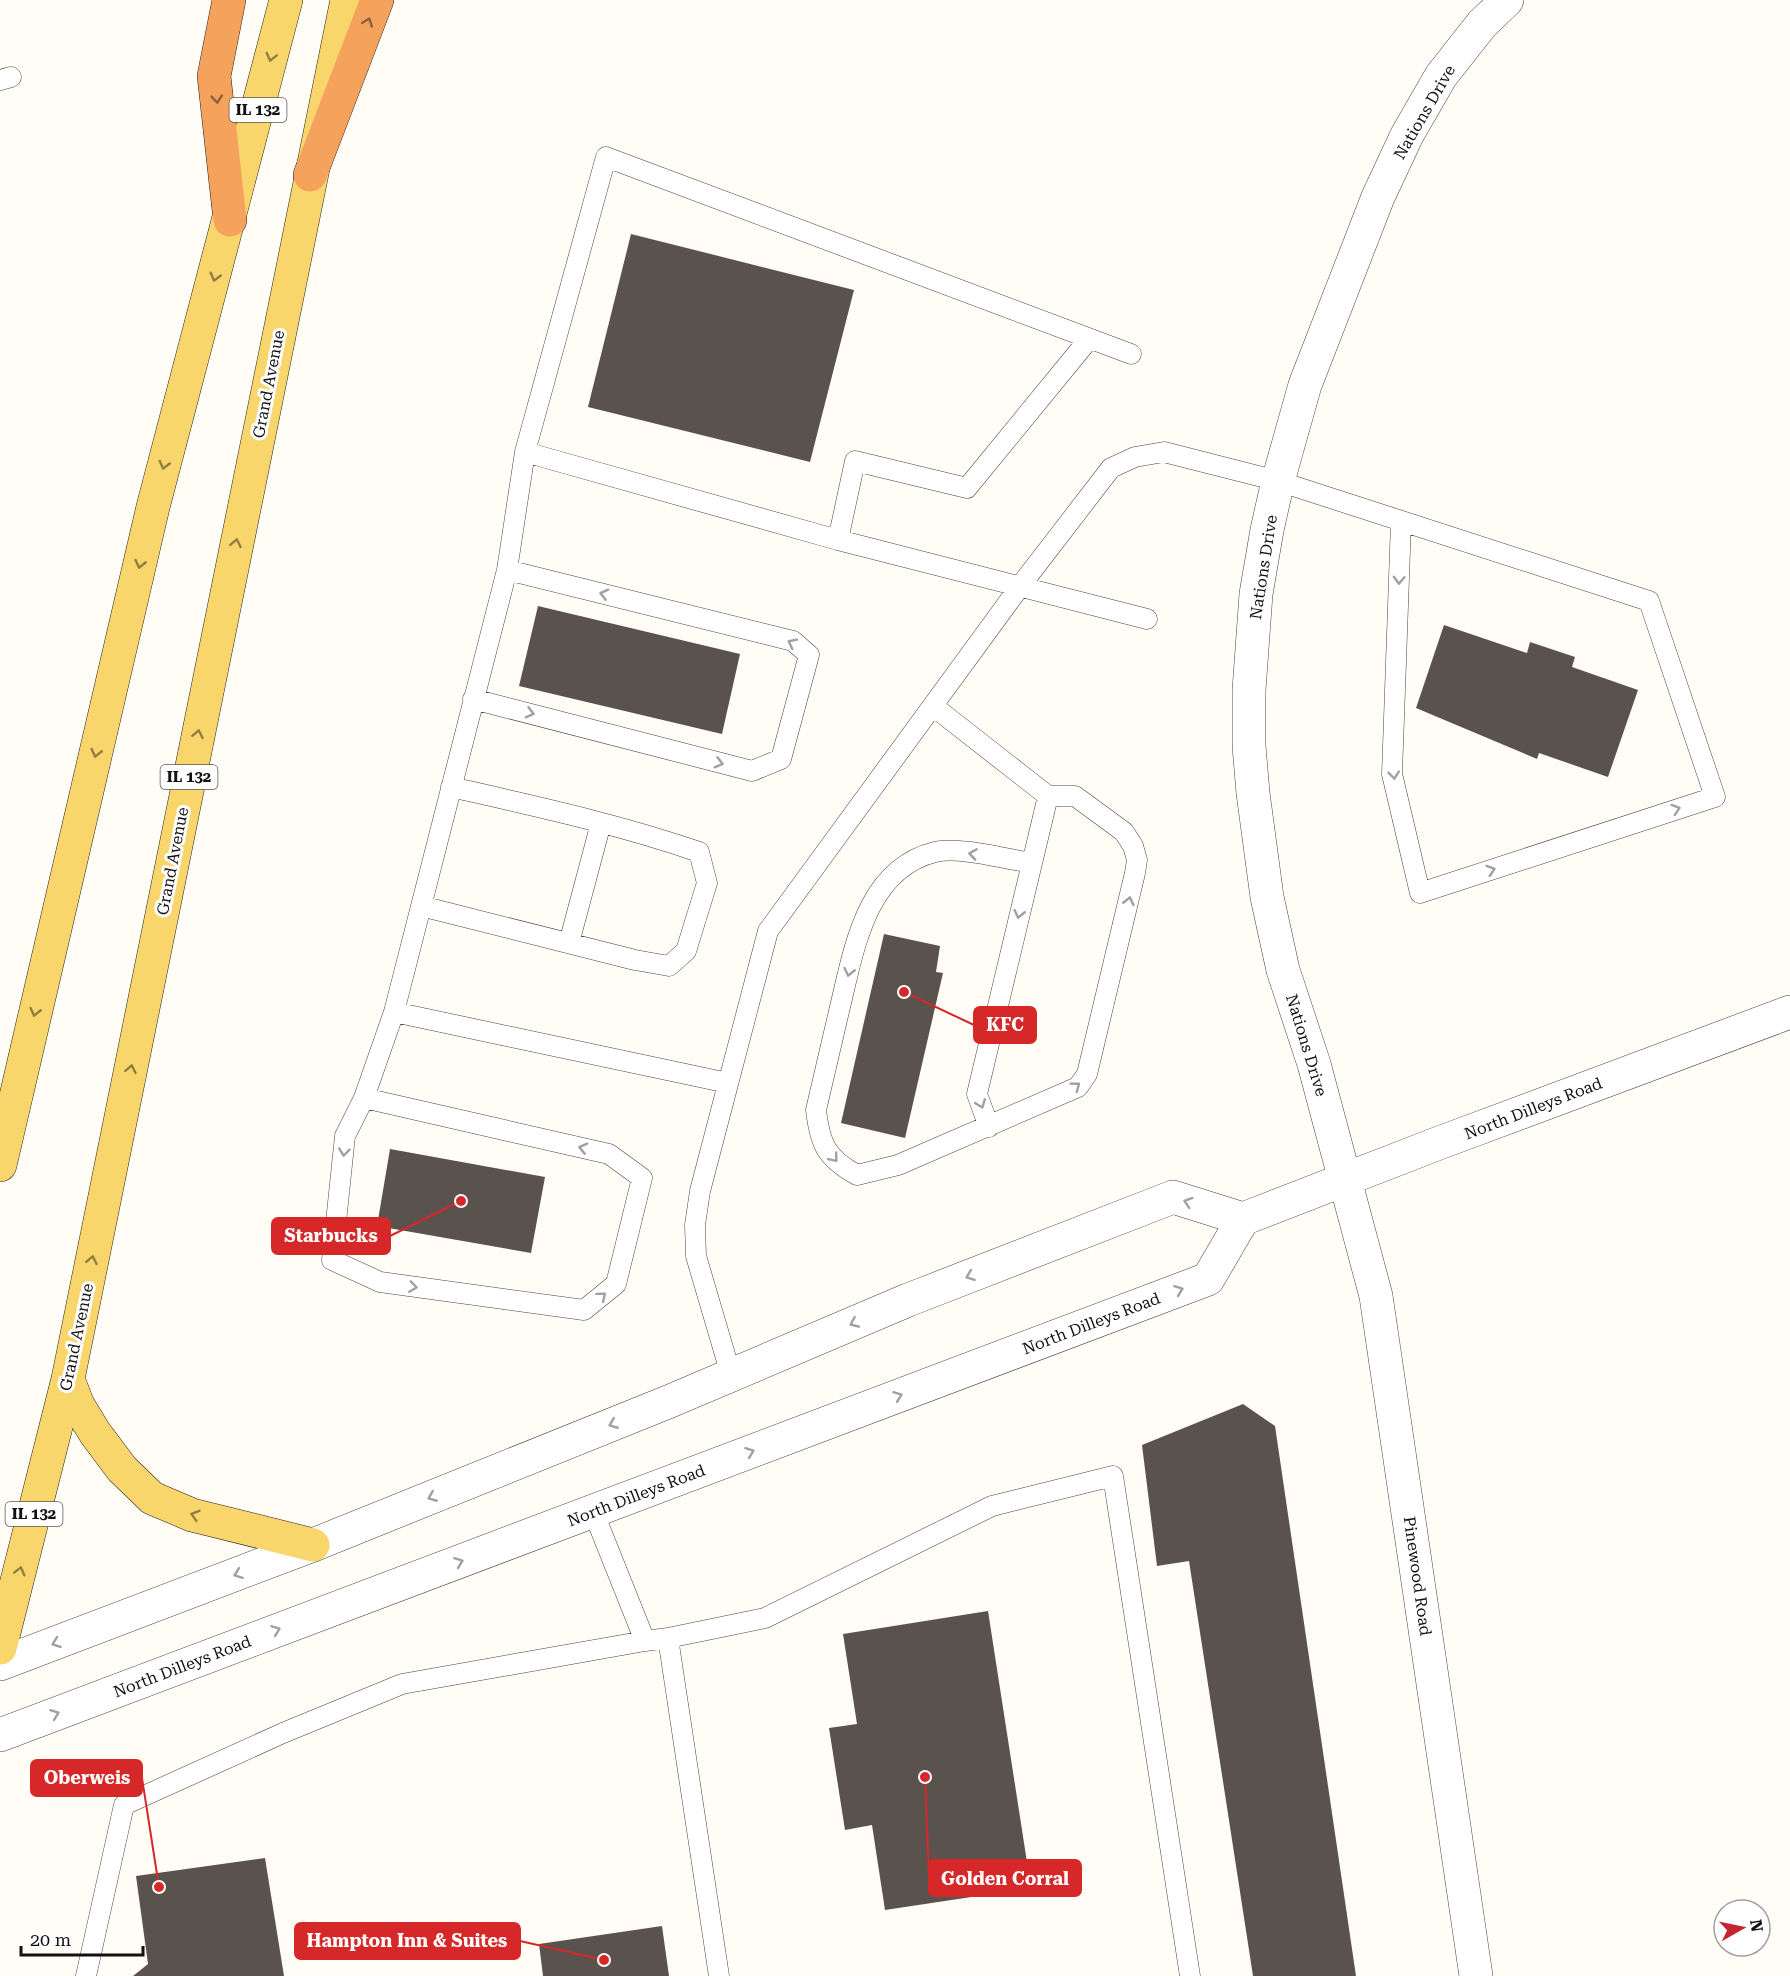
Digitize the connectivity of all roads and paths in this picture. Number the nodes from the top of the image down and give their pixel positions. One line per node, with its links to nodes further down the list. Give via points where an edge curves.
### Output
1 (229, 0): 7 (highway, one-way to 7, via 214,76)
2 (286, 0): 7 (main road, IL 132, one-way to 7)
3 (347, 0): 6 (main road, Grand Avenue / IL 132)
4 (377, 0): 6 (highway, one-way to 4)
5 (1507, 0): 11 (street, Nations Drive, via 1482,24 1441,76 1407,135 1378,197 1305,385)
6 (310, 175): 34 (main road, Grand Avenue / IL 132, one-way to 6)
7 (230, 220): 30 (main road, IL 132, one-way to 30, via 153,507)
8 (1089, 339): 9 (lane); 10 (lane, via 606,157); 13 (lane, via 967,488 855,461)
9 (1131, 354)
10 (525, 452): 13 (lane); 14 (lane)
11 (1278, 481): 12 (lane); 15 (lane, via 1164,452 1136,457 1111,468); 31 (street, Nations Drive, via 1256,594 1248,690 1253,793 1267,897 1283,970)
12 (1401, 522): 12 (lane, one-way to 12, via 1392,774 1420,893 1715,797 1649,601)
13 (838, 540): 15 (lane)
14 (507, 570): 17 (lane); 17 (lane, one-way to 14, via 752,771 781,759 809,655 793,641)
15 (1021, 585): 16 (lane); 18 (lane)
16 (1147, 619)
17 (473, 699): 19 (lane)
18 (933, 706): 20 (lane); 27 (lane, via 768,931)
19 (451, 787): 21 (lane); 23 (lane)
20 (1048, 796): 22 (lane); 29 (lane, one-way to 20, via 1078,1087 1087,1074 1136,873 1133,846 1124,832 1075,796)
21 (601, 823): 24 (lane); 24 (lane, via 699,852 707,883 686,951 669,966)
22 (1030, 863): 29 (lane, one-way to 29, via 977,1094); 29 (lane, one-way to 29, via 937,851 895,872 872,902 858,932 816,1110 819,1135 829,1153 839,1166 857,1175 898,1165)
23 (421, 906): 24 (lane); 25 (lane)
24 (569, 944)
25 (394, 1012): 27 (lane); 28 (lane)
26 (1790, 1012): 31 (street, North Dilleys Road)
27 (728, 1083): 33 (lane, via 695,1225 696,1256)
28 (364, 1098): 28 (lane, one-way to 28, via 345,1136 332,1260 380,1282 584,1310 616,1284 642,1178 609,1154)
29 (990, 1127)
30 (0, 1165)
31 (1346, 1180): 32 (street, North Dilleys Road); 45 (street, Pinewood Road, via 1376,1296)
32 (1243, 1220): 33 (street, one-way to 33, via 1173,1197 908,1300); 35 (street, North Dilleys Road, one-way to 32, via 1208,1279)
33 (731, 1375): 36 (street, one-way to 36)
34 (68, 1379): 36 (main road, one-way to 34, via 192,1515 152,1498 122,1469 95,1433); 39 (main road, Grand Avenue / IL 132, one-way to 34)
35 (592, 1511): 38 (lane); 41 (street, North Dilleys Road, one-way to 35)
36 (312, 1545): 40 (street, one-way to 40)
37 (668, 1638): 38 (lane); 43 (lane); 44 (lane, via 765,1618 992,1506 1113,1476)
38 (645, 1641): 42 (lane, via 402,1684 124,1805)
39 (0, 1648)
40 (0, 1664)
41 (0, 1735)
42 (86, 1976)
43 (719, 1976)
44 (1190, 1976)
45 (1476, 1976)

